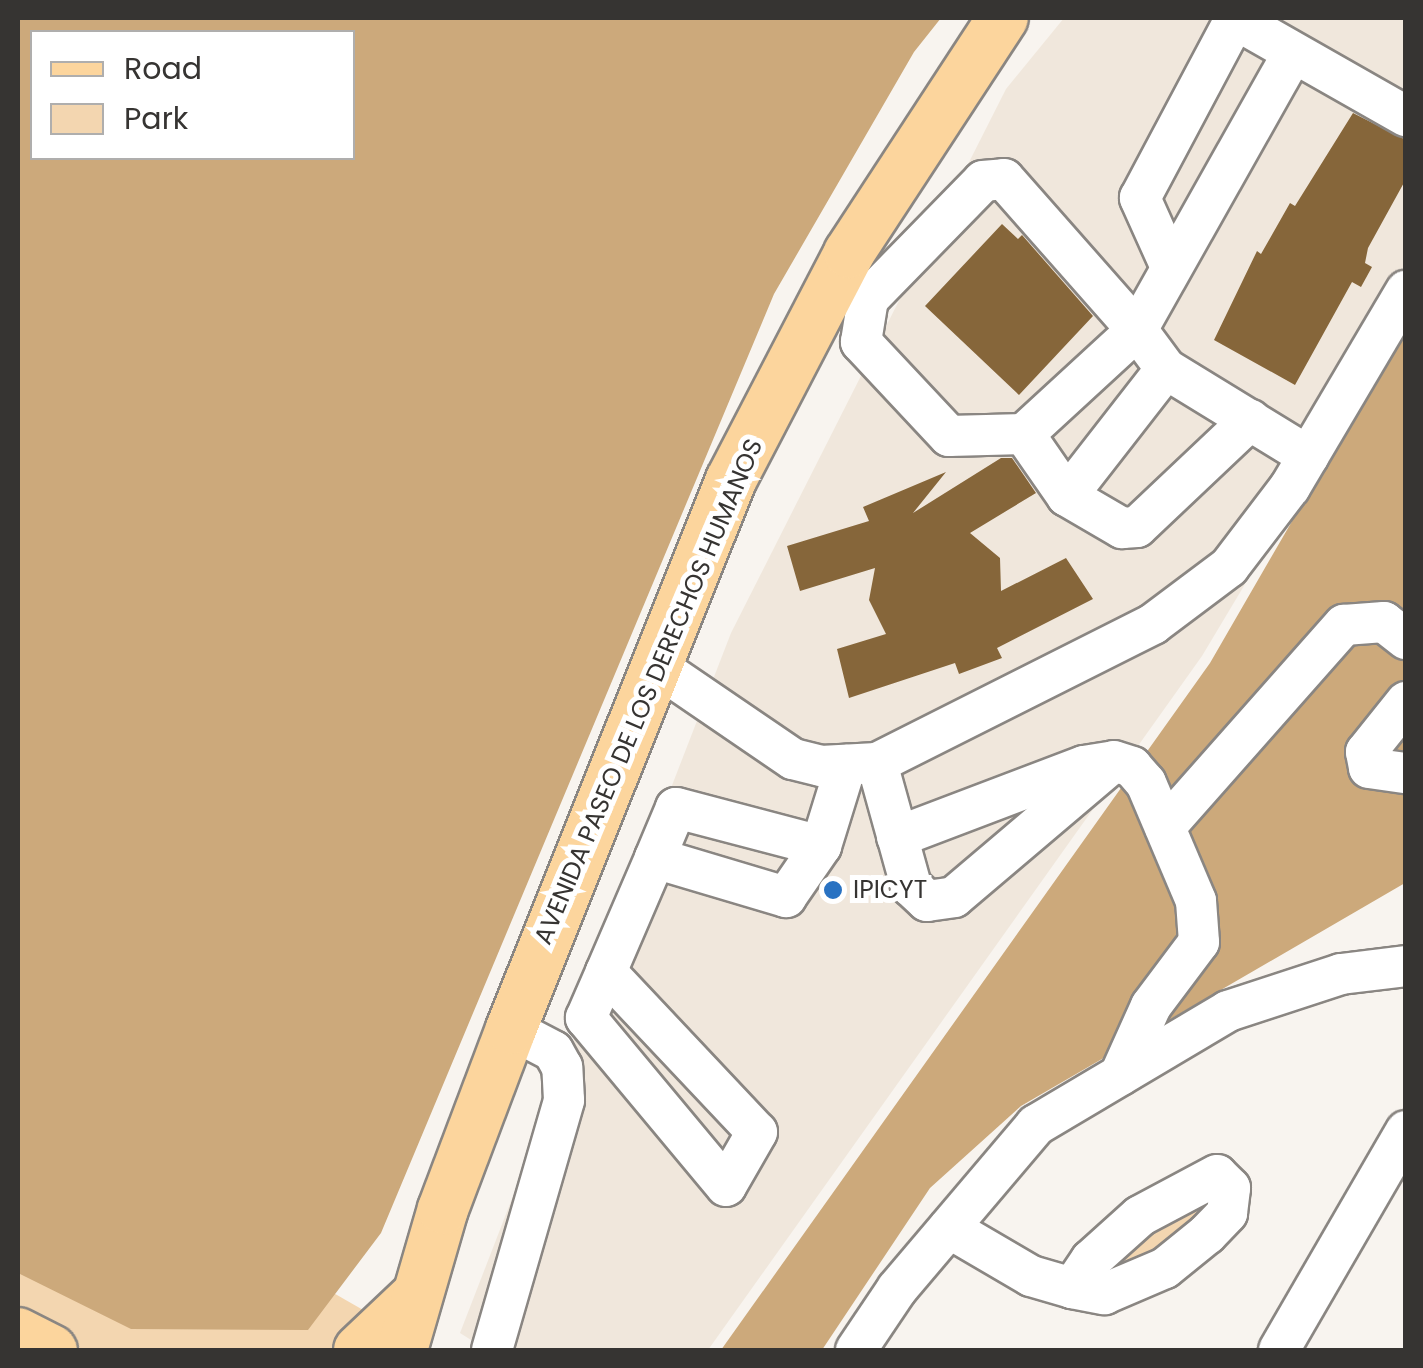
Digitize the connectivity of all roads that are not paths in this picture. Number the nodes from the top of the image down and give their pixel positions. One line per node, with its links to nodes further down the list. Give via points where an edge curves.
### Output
1 (1003, 18): 13 (main road, AVENIDA PASEO DE LOS DERECHOS HUMANOS, via 850,254 731,480)
2 (1293, 53): 3 (street); 4 (street); 4 (street, via 1235,19 1140,198)
3 (1406, 116)
4 (1171, 267): 6 (street)
5 (1406, 291): 10 (street)
6 (1136, 330): 7 (street); 9 (street); 9 (street, via 1004,180 983,182 868,298 862,342 948,436)
7 (1166, 370): 8 (street); 11 (street)
8 (1250, 420): 10 (street); 11 (street, via 1137,528 1122,528)
9 (1024, 434): 11 (street)
10 (1308, 456): 16 (street, via 1230,567 1154,624)
11 (1068, 496)
12 (1406, 639): 18 (street, via 1384,622 1344,625)
13 (655, 664): 16 (street, via 793,758); 24 (main road, AVENIDA PASEO DE LOS DERECHOS HUMANOS)
14 (1406, 702): 17 (street, via 1366,752 1370,768)
15 (1114, 761): 18 (street, via 1146,782); 19 (street, via 1084,766); 19 (street, via 954,897 927,901 910,886)
16 (862, 764): 19 (street); 20 (street)
17 (1406, 773)
18 (1165, 828): 25 (street, via 1196,902 1199,942 1151,1006)
19 (897, 837)
20 (820, 846): 21 (street, via 786,897); 21 (street, via 676,808)
21 (654, 858): 23 (street)
22 (1406, 966): 25 (street, via 1341,974 1228,1011)
23 (606, 972): 23 (street, via 756,1132 726,1186 586,1018)
24 (511, 1029): 29 (main road, AVENIDA PASEO DE LOS DERECHOS HUMANOS); 34 (street, via 553,1051 562,1068 564,1100)
25 (1120, 1075): 27 (street, via 1036,1125)
26 (1406, 1131): 36 (street)
27 (949, 1228): 28 (street, via 1031,1276); 35 (street)
28 (1072, 1288)
29 (414, 1298): 32 (main road); 33 (main road, AVENIDA PASEO DE LOS DERECHOS HUMANOS)
30 (18, 1333): 31 (main road)
31 (52, 1350)
32 (359, 1350)
33 (402, 1350)
34 (492, 1350)
35 (856, 1350)
36 (1279, 1350)

